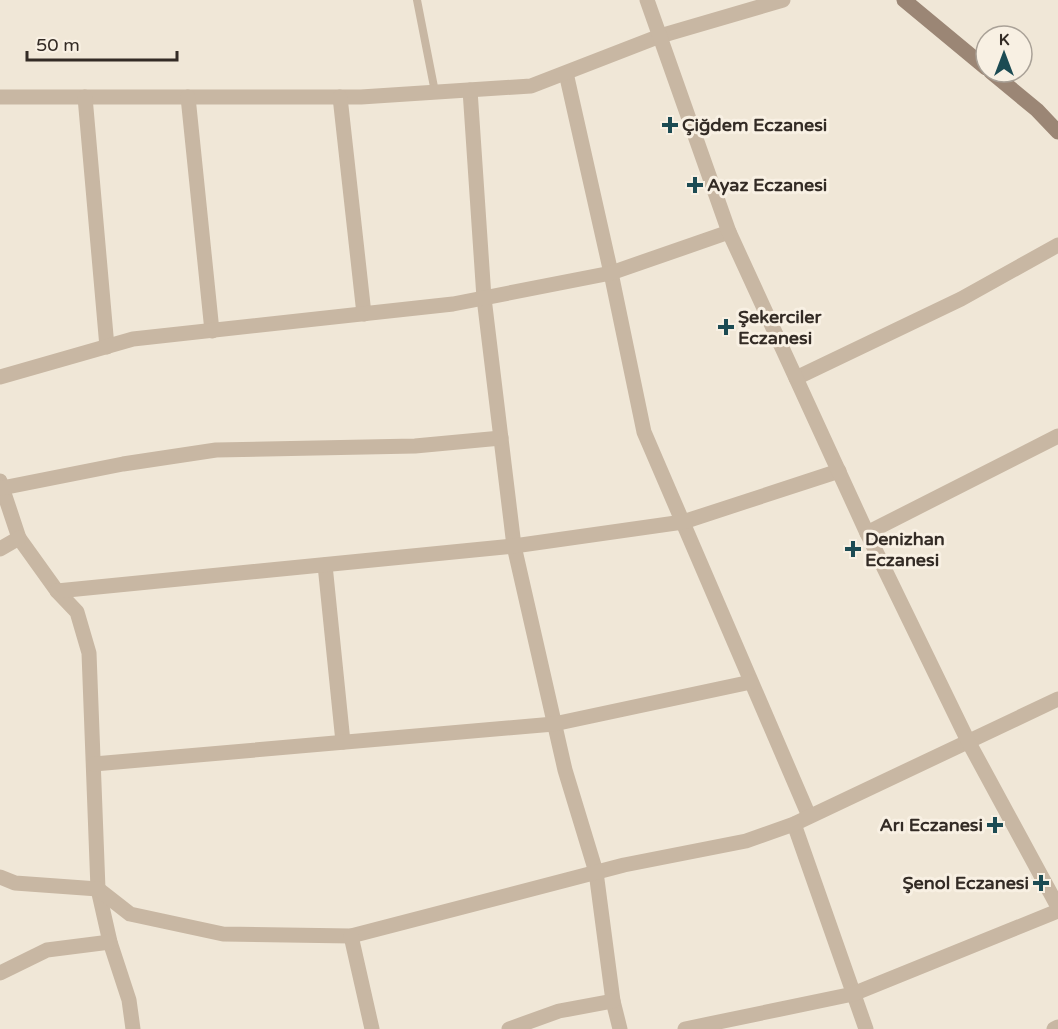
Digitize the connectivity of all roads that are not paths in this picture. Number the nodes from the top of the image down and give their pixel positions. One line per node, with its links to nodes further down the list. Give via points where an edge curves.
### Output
1 (417, 0): 10 (lane)
2 (647, 0): 5 (street)
3 (783, 0): 5 (street)
4 (904, 0): 6 (main road)
5 (660, 36): 7 (street); 16 (street)
6 (974, 58)
7 (566, 73): 9 (street, via 531,86); 18 (street)
8 (1005, 84): 15 (main road)
9 (470, 90): 10 (street); 19 (street)
10 (435, 92): 14 (street)
11 (0, 97): 12 (street)
12 (85, 97): 13 (street); 22 (street)
13 (188, 97): 14 (street); 21 (street)
14 (340, 97): 20 (street)
15 (1058, 132)
16 (729, 232): 18 (street); 24 (street)
17 (1058, 245): 24 (street, via 961,299)
18 (611, 273): 19 (street); 29 (street, via 644,432)
19 (484, 298): 20 (street); 26 (street)
20 (364, 314): 21 (street)
21 (212, 331): 22 (street, via 133,339)
22 (107, 347): 23 (street)
23 (0, 377)
24 (796, 378): 27 (street)
25 (1058, 436): 30 (street)
26 (501, 438): 28 (street, via 415,446 216,450); 32 (street)
27 (839, 471): 29 (street); 30 (street)
28 (1, 484): 31 (street)
29 (684, 522): 32 (street); 36 (street)
30 (867, 533): 39 (street)
31 (19, 538): 33 (street); 35 (street)
32 (514, 546): 34 (street); 38 (street)
33 (0, 549)
34 (325, 565): 35 (street); 40 (street)
35 (57, 591): 41 (street, via 77,612 88,653)
36 (752, 682): 38 (street); 42 (street)
37 (1058, 699): 39 (street)
38 (554, 724): 40 (street); 44 (street)
39 (968, 741): 42 (street); 47 (street)
40 (343, 742): 41 (street)
41 (94, 764): 46 (street)
42 (809, 816): 43 (street)
43 (794, 824): 44 (street, via 746,841); 51 (street)
44 (596, 872): 48 (street); 52 (street)
45 (0, 877): 46 (street, via 15,883)
46 (98, 889): 48 (street, via 130,914 223,934); 49 (street)
47 (1058, 909): 51 (street)
48 (351, 936): 55 (street)
49 (110, 942): 50 (street, via 47,950); 54 (street, via 129,1000)
50 (0, 973)
51 (854, 994): 58 (street); 59 (street)
52 (613, 1001): 56 (street, via 559,1011); 57 (street)
53 (1058, 1027): 60 (street)
54 (133, 1029)
55 (372, 1029)
56 (509, 1029)
57 (620, 1029)
58 (685, 1029)
59 (866, 1029)
60 (1054, 1029)

